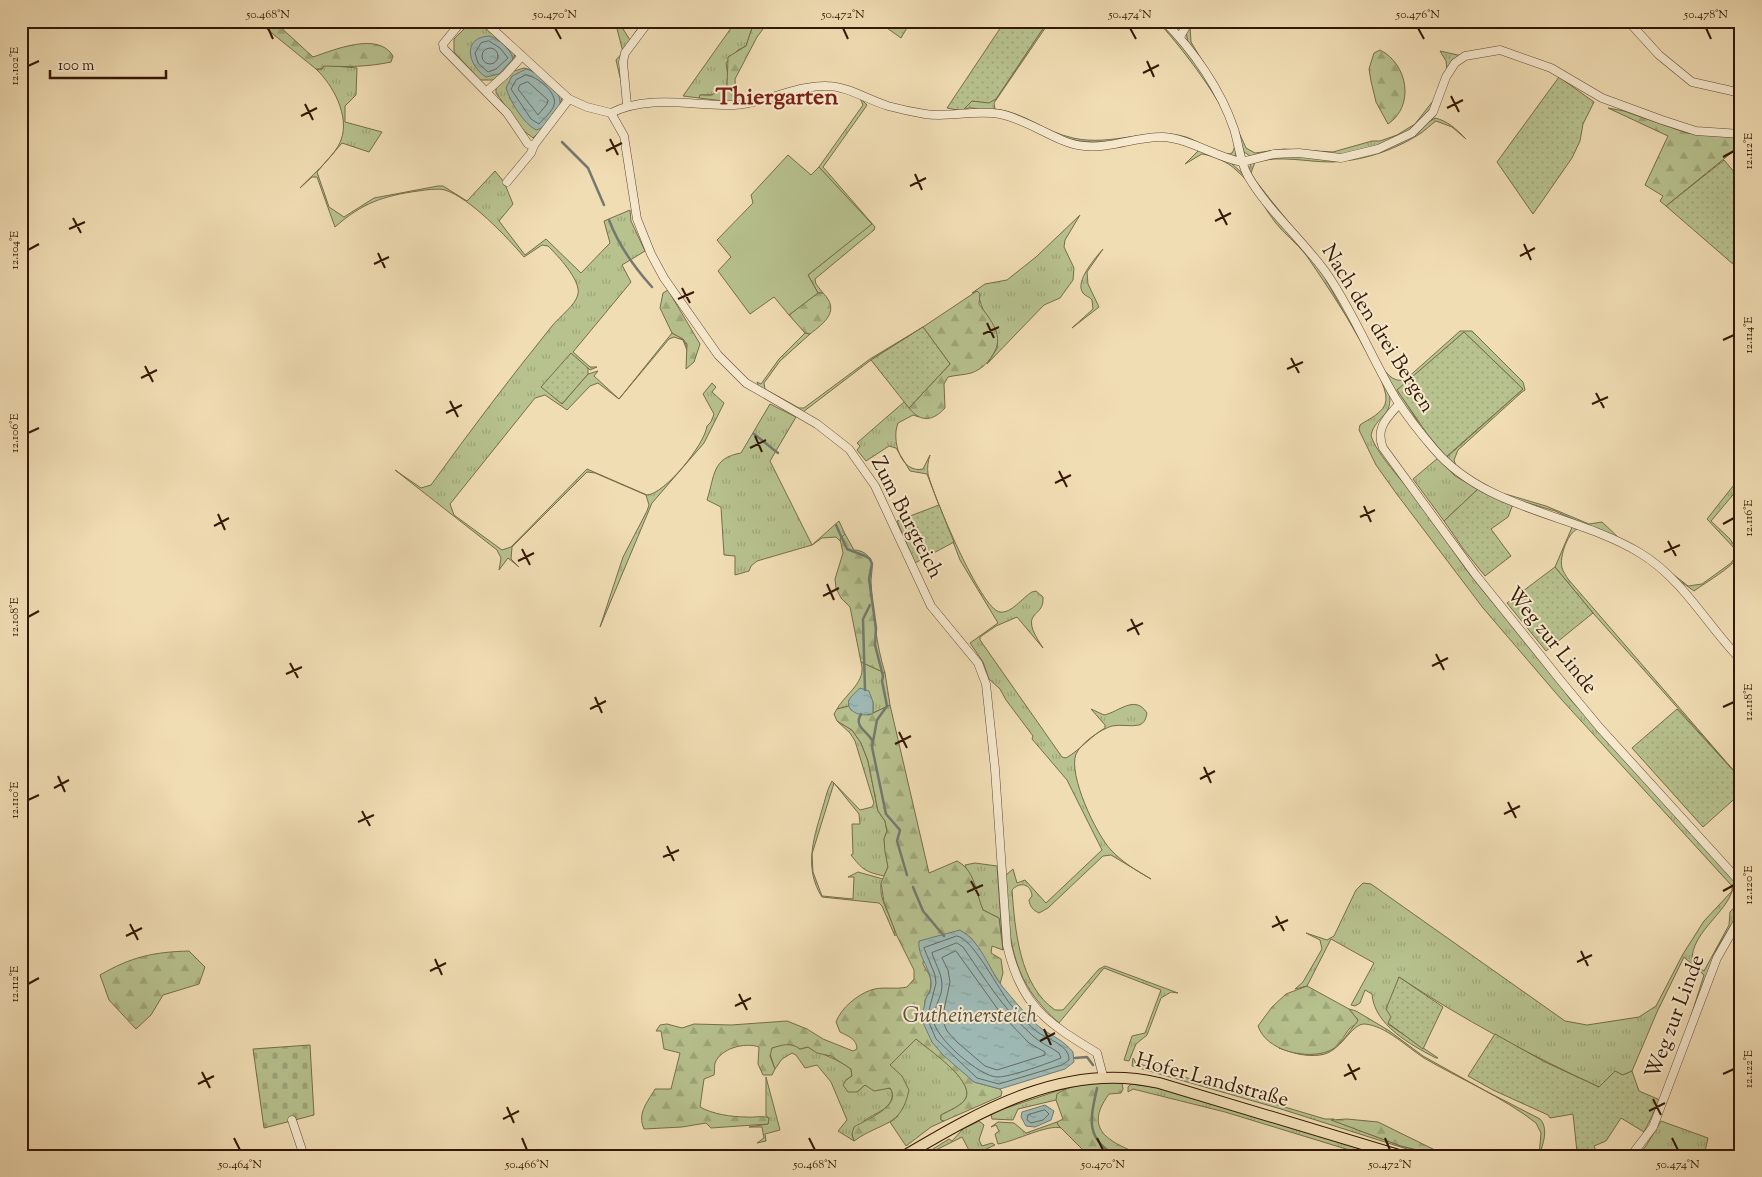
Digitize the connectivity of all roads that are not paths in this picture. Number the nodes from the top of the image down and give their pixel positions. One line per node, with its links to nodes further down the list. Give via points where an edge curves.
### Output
1 (462, 21): 9 (street, via 444,44 444,49)
2 (484, 21): 8 (street)
3 (649, 21): 12 (street, via 622,62)
4 (1164, 21): 7 (street, Nach den drei Bergen)
5 (1189, 21): 7 (street)
6 (1628, 21): 10 (street, via 1665,61 1692,82)
7 (1180, 37): 16 (street, Nach den drei Bergen, via 1222,102)
8 (522, 56): 9 (street); 11 (street)
9 (487, 91): 15 (street, via 507,112 528,144)
10 (1741, 94)
11 (569, 99): 13 (street); 15 (street)
12 (627, 105): 13 (street); 16 (street, via 676,101 736,105 809,87 829,86 888,106 927,114 998,113 1023,120 1083,146 1109,146 1157,137 1185,141)
13 (612, 113): 22 (street, Zum Burgteich, via 624,136 637,219 664,278 718,355 746,383 817,424 849,449 875,486 931,606 978,663 986,684 1010,960 1034,1006 1056,1028 1096,1053)
14 (1741, 134): 16 (street, via 1696,131 1662,120 1602,98 1551,68 1500,50 1466,56 1455,63 1433,112 1412,133 1378,149 1341,158 1274,154)
15 (534, 145): 17 (street)
16 (1242, 162): 18 (street, Nach den drei Bergen, via 1247,176 1264,199 1327,274)
17 (507, 182)
18 (1400, 404): 19 (street, Nach den drei Bergen, via 1444,460 1475,484 1491,494 1619,541 1660,568 1676,581); 20 (street, Weg zur Linde, via 1379,429 1383,448 1475,574 1567,688)
19 (1741, 660)
20 (1741, 883)
21 (1741, 916): 30 (street, Weg zur Linde, via 1720,952 1653,1127)
22 (1103, 1076): 28 (main road, Hofer Landstraße, via 1054,1085 982,1113); 29 (main road, Hofer Landstraße, via 1159,1083)
23 (292, 1120): 27 (street)
24 (21, 1150): 26 (main road)
25 (21, 1154): 26 (street)
26 (25, 1156)
27 (304, 1156)
28 (904, 1156)
29 (1402, 1156)
30 (1631, 1156)

